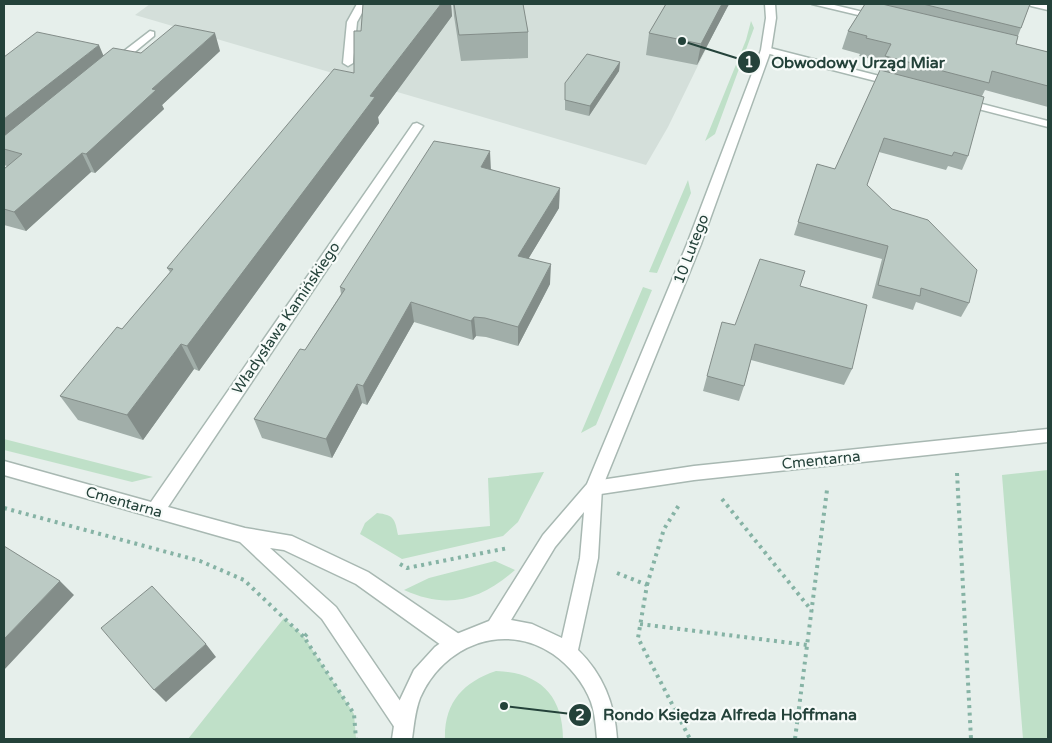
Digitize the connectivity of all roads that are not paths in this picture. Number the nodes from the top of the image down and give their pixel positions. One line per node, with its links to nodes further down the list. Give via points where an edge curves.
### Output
1 (362, 4): 9 (street, via 352,22)
2 (770, 4): 8 (street, 10 Lutego)
3 (817, 4): 6 (street)
4 (1034, 4): 5 (street)
5 (1048, 7)
6 (888, 19)
7 (150, 34): 10 (street)
8 (766, 50): 11 (street); 17 (street, 10 Lutego, via 694,244)
9 (348, 62)
10 (104, 72)
11 (907, 87)
12 (954, 99): 13 (street)
13 (1048, 124)
14 (417, 126): 18 (street, Władysława Kamińskiego)
15 (1048, 435): 17 (street, Cmentarna, via 694,473)
16 (4, 468): 18 (street, Cmentarna)
17 (594, 488): 20 (street, via 549,541); 22 (street, via 589,558)
18 (155, 511): 19 (street, Cmentarna)
19 (245, 536): 21 (street, Cmentarna, via 286,542 362,578); 23 (street, Cmentarna, via 329,614)
20 (495, 629): 21 (street); 22 (street, via 512,629 542,636)
21 (455, 643): 23 (street, via 430,662 412,690)
22 (568, 652): 24 (street, via 588,674 602,703)
23 (402, 730)
24 (607, 739)

